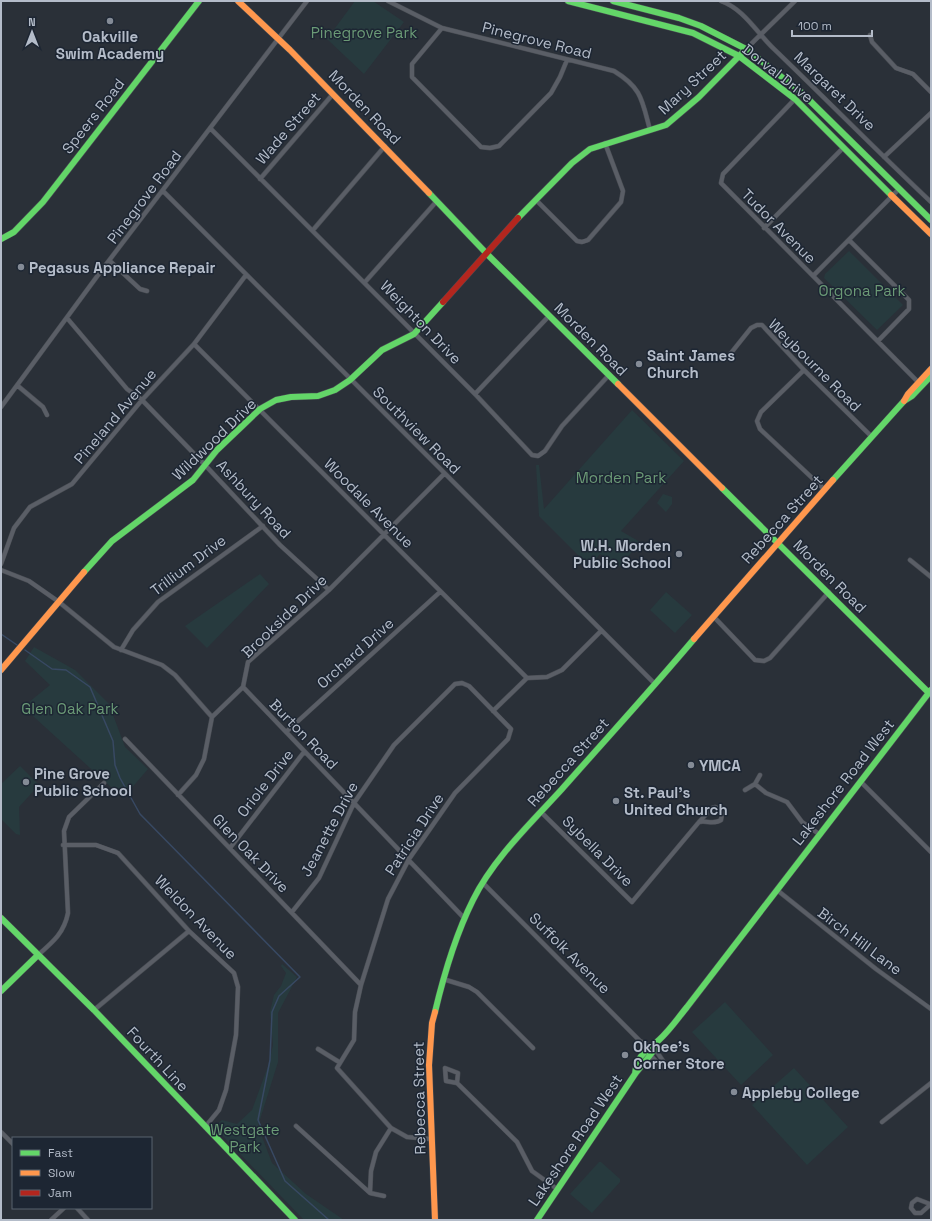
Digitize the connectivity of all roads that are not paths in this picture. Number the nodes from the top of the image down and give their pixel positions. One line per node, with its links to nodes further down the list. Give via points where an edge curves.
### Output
1 (199, 1): 37 (main road, Speers Road, via 43,202 14,232)
2 (238, 1): 12 (main road, Morden Road)
3 (307, 1): 12 (street, Pinegrove Road)
4 (388, 1): 9 (street, Pinegrove Road)
5 (568, 1): 14 (main road, Dorval Drive, via 693,33)
6 (613, 1): 13 (main road, Dorval Drive, via 701,26)
7 (721, 1): 11 (street, Margaret Drive, via 737,9)
8 (795, 1): 11 (street, Mary Street)
9 (442, 28): 15 (street, Pinegrove Road); 15 (street, via 412,64 412,77 481,147 499,146 551,93)
10 (870, 35): 16 (street, via 872,42 896,68 913,74)
11 (761, 36): 13 (street, Mary Street); 25 (street, Margaret Drive)
12 (278, 38): 17 (main road, Morden Road); 20 (street, Pinegrove Road)
13 (746, 49): 14 (main road, Mary Street); 27 (main road, Dorval Drive, via 801,92)
14 (739, 56): 18 (main road, Dorval Drive); 21 (main road, Mary Street, via 699,97 666,125)
15 (566, 60): 21 (street, Pinegrove Road, via 614,71 629,80 640,95)
16 (931, 92)
17 (333, 94): 23 (main road, Morden Road); 26 (street, Wade Street)
18 (795, 100): 24 (main road, Dorval Drive); 34 (street, Tudor Avenue, via 721,178 722,186)
19 (931, 112): 25 (street)
20 (210, 128): 26 (street, Weighton Drive); 28 (street, Pinegrove Road)
21 (650, 130): 22 (main road, Mary Street)
22 (605, 142): 30 (main road, Mary Street, via 590,149 572,163); 30 (street, via 623,196 621,202 588,240 577,241)
23 (385, 146): 31 (main road, Morden Road); 35 (street)
24 (843, 148): 29 (main road, Dorval Drive); 34 (street)
25 (884, 157): 32 (street, Margaret Drive)
26 (260, 179): 35 (street, Weighton Drive)
27 (899, 189): 29 (street); 33 (main road, Dorval Drive)
28 (163, 191): 40 (street, Pinegrove Road); 41 (street, Southview Road)
29 (892, 197): 36 (main road, Dorval Drive); 38 (street)
30 (536, 200): 39 (main road, Mary Street, via 503,233)
31 (436, 202): 39 (main road, Morden Road); 43 (street)
32 (931, 202)
33 (931, 220)
34 (764, 228): 42 (street, Tudor Avenue)
35 (313, 230): 43 (street, Weighton Drive)
36 (931, 234)
37 (1, 239)
38 (849, 240): 42 (street); 48 (street, via 909,300 909,309)
39 (487, 254): 45 (main road, Morden Road); 47 (main road, Wildwood Drive)
40 (110, 261): 44 (street, via 140,289); 46 (street, Pinegrove Road)
41 (246, 276): 49 (street, Pineland Avenue); 55 (street, Southview Road)
42 (813, 276): 48 (street, Tudor Avenue)
43 (365, 282): 47 (street, Weighton Drive)
44 (146, 291)
45 (549, 316): 53 (main road, Morden Road); 58 (street)
46 (67, 318): 57 (street, Pinegrove Road); 59 (street, Ashbury Road, via 127,389)
47 (414, 334): 55 (main road, Wildwood Drive, via 382,350); 58 (street, Weighton Drive)
48 (878, 341): 56 (street, Tudor Avenue)
49 (194, 344): 59 (street, Pineland Avenue); 62 (street, Woodale Avenue)
50 (727, 358): 52 (street, Weybourne Road, via 751,328 762,325)
51 (931, 369): 56 (main road, Rebecca Street)
52 (804, 370): 64 (street, Weybourne Road); 67 (street, via 760,412 757,421 760,428)
53 (608, 375): 58 (street, Weighton Drive, via 538,456 532,455); 70 (main road, Morden Road)
54 (931, 376): 60 (main road, Rebecca Street)
55 (350, 380): 62 (main road, Wildwood Drive, via 335,390 318,396 276,400); 66 (street, Southview Road)
56 (918, 382): 60 (main road, Rebecca Street)
57 (18, 386): 61 (street, Pinegrove Road); 63 (street, via 43,407)
58 (475, 394)
59 (142, 400): 65 (street, Ashbury Road); 72 (street, Pineland Avenue, via 72,484 30,507 14,528)
60 (904, 401): 64 (main road, Rebecca Street)
61 (1, 407)
62 (260, 409): 65 (main road, Wildwood Drive); 69 (street, Woodale Avenue)
63 (47, 415)
64 (872, 437): 67 (main road, Rebecca Street)
65 (205, 465): 68 (street, Ashbury Road); 78 (main road, Wildwood Drive, via 193,480 112,541)
66 (444, 474): 69 (street, Brookside Drive); 80 (street, Southview Road)
67 (825, 490): 70 (main road, Rebecca Street)
68 (263, 526): 75 (street, Ashbury Road); 81 (street, Trillium Drive, via 158,602 133,630)
69 (384, 535): 75 (street, Brookside Drive); 76 (street, Woodale Avenue)
70 (778, 542): 77 (main road, Morden Road); 79 (main road, Rebecca Street)
71 (910, 560): 74 (street)
72 (1, 564)
73 (1, 570): 78 (street, via 29,582)
74 (931, 577)
75 (329, 590): 85 (street, Brookside Drive, via 248,662)
76 (440, 592): 83 (street, Woodale Avenue); 89 (street, Orchard Drive)
77 (829, 592): 79 (street, via 770,658 764,661 755,660); 86 (main road, Morden Road, via 871,637)
78 (59, 602): 81 (street); 82 (main road, Wildwood Drive)
79 (714, 617): 84 (main road, Rebecca Street)
80 (600, 631): 83 (street, via 562,670 548,677); 84 (street, Southview Road)
81 (121, 650): 88 (street, via 162,665)
82 (1, 670)
83 (527, 678): 87 (street)
84 (655, 684): 99 (main road, Rebecca Street)
85 (243, 687): 88 (street); 89 (street, Burton Road)
86 (930, 691): 93 (main road, Lakeshore Road West)
87 (493, 711): 98 (street, Jeanette Drive, via 469,686 455,684 394,745); 105 (street, Patricia Drive, via 511,729 508,739 455,793)
88 (212, 717): 97 (street, via 204,759 196,775)
89 (286, 732): 91 (street, Burton Road)
90 (125, 739): 97 (street, Glen Oak Drive)
91 (304, 752): 98 (street, Burton Road); 103 (street, Oriole Drive)
92 (760, 775): 95 (street)
93 (860, 781): 101 (main road, Lakeshore Road West); 104 (street)
94 (104, 783): 102 (street, via 69,817)
95 (755, 784): 96 (street); 101 (street, via 766,793 787,802 802,822)
96 (745, 790)
97 (178, 795): 103 (street, Glen Oak Drive)
98 (354, 803): 105 (street, Burton Road); 108 (street, Jeanette Drive, via 319,878)
99 (541, 812): 100 (street, Sybella Drive, via 632,902); 106 (main road, Rebecca Street)
100 (699, 822): 100 (street, Sybella Drive, via 712,808 722,811 722,817 718,822)
101 (819, 834): 107 (main road, Lakeshore Road West)
102 (63, 845): 111 (street, Weldon Avenue, via 96,845 118,853); 112 (street, via 68,913 66,925 60,936)
103 (230, 848): 108 (street, Glen Oak Drive)
104 (931, 852)
105 (409, 859): 110 (street, Burton Road); 114 (street, Patricia Drive, via 388,899)
106 (483, 883): 110 (main road, Rebecca Street); 118 (street, Suffolk Avenue)
107 (776, 890): 116 (street, Birch Hill Lane); 120 (main road, Lakeshore Road West, via 679,1018)
108 (292, 912): 114 (street, Glen Oak Drive)
109 (1, 918): 112 (main road, Fourth Line)
110 (464, 918): 113 (main road, Rebecca Street)
111 (189, 931): 117 (street); 128 (street, Weldon Avenue, via 234,973 238,987 236,1035 226,1090 219,1110)
112 (38, 955): 115 (main road); 117 (main road, Fourth Line)
113 (443, 978): 119 (street, via 469,986 477,992); 131 (main road, Rebecca Street, via 432,1023 429,1064)
114 (360, 985): 123 (street, Patricia Drive, via 355,1012 354,1040)
115 (1, 991)
116 (931, 1009)
117 (94, 1010): 128 (main road, Fourth Line)
118 (640, 1042): 120 (street, Suffolk Avenue); 122 (street, Suffolk Avenue)
119 (533, 1048)
120 (653, 1048): 122 (main road, Lakeshore Road West); 122 (street, Suffolk Avenue, via 665,1067)
121 (318, 1049): 123 (street)
122 (648, 1054): 133 (main road, Lakeshore Road West)
123 (339, 1062): 129 (street, via 337,1068)
124 (457, 1083): 133 (street, via 517,1142 532,1172)
125 (931, 1083): 126 (street)
126 (882, 1122)
127 (296, 1126): 134 (street)
128 (204, 1127): 141 (main road, Fourth Line)
129 (391, 1128): 131 (street, via 407,1137); 134 (street, via 376,1152 371,1171)
130 (1, 1132): 132 (street)
131 (432, 1139): 142 (main road, Rebecca Street)
132 (12, 1143)
133 (557, 1189): 143 (main road, Lakeshore Road West)
134 (370, 1193): 135 (street)
135 (384, 1196)
136 (930, 1204): 136 (street, via 919,1214 911,1207 917,1199)
137 (63, 1209): 139 (street)
138 (78, 1209): 140 (street)
139 (51, 1220)
140 (88, 1220)
141 (295, 1220)
142 (435, 1220)
143 (537, 1220)

